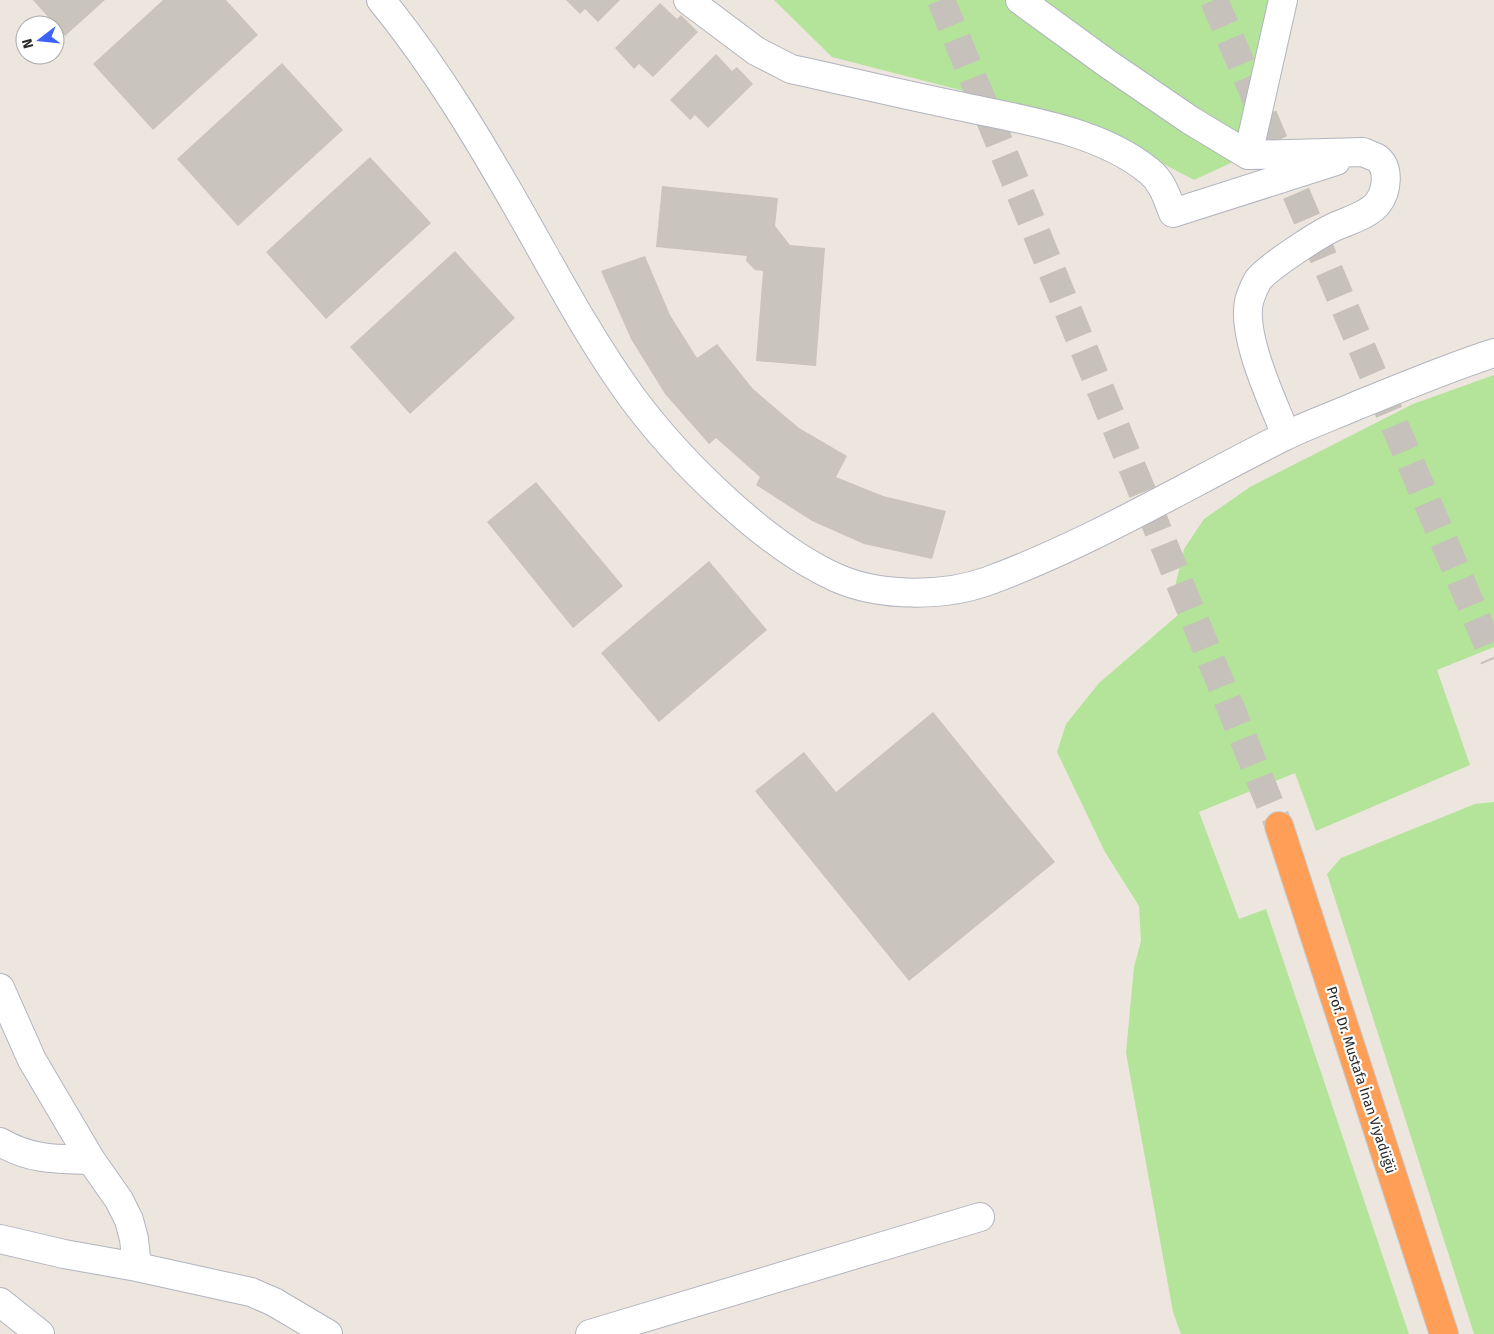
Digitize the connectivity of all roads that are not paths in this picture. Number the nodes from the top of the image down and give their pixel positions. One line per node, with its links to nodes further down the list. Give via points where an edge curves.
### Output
1 (381, 0): 8 (street, via 465,119 574,307 631,396 697,473 732,504 801,560 841,580 886,591 928,593 982,584 1108,528)
2 (688, 0): 5 (street, via 756,51 791,70 1041,123 1118,152 1150,172 1162,186 1174,214)
3 (1020, 0): 6 (street, via 1116,70)
4 (1283, 0): 6 (street)
5 (1363, 152): 6 (street); 8 (street, via 1378,159 1386,173 1386,189 1378,204 1330,229 1281,261 1258,280 1250,300 1255,353)
6 (1248, 155)
7 (1494, 353): 8 (street, via 1450,367)
8 (1286, 435)
9 (1279, 826): 20 (highway, Prof. Dr. Mustafa İnan Viyadüğü)
10 (0, 988): 12 (street, via 32,1060)
11 (0, 1142): 12 (street, via 18,1153)
12 (91, 1160): 15 (street, via 119,1200 128,1220)
13 (980, 1217): 19 (street)
14 (0, 1239): 15 (street)
15 (137, 1266): 18 (street, via 251,1292)
16 (0, 1302): 17 (street)
17 (40, 1334)
18 (328, 1334)
19 (590, 1334)
20 (1444, 1334)

